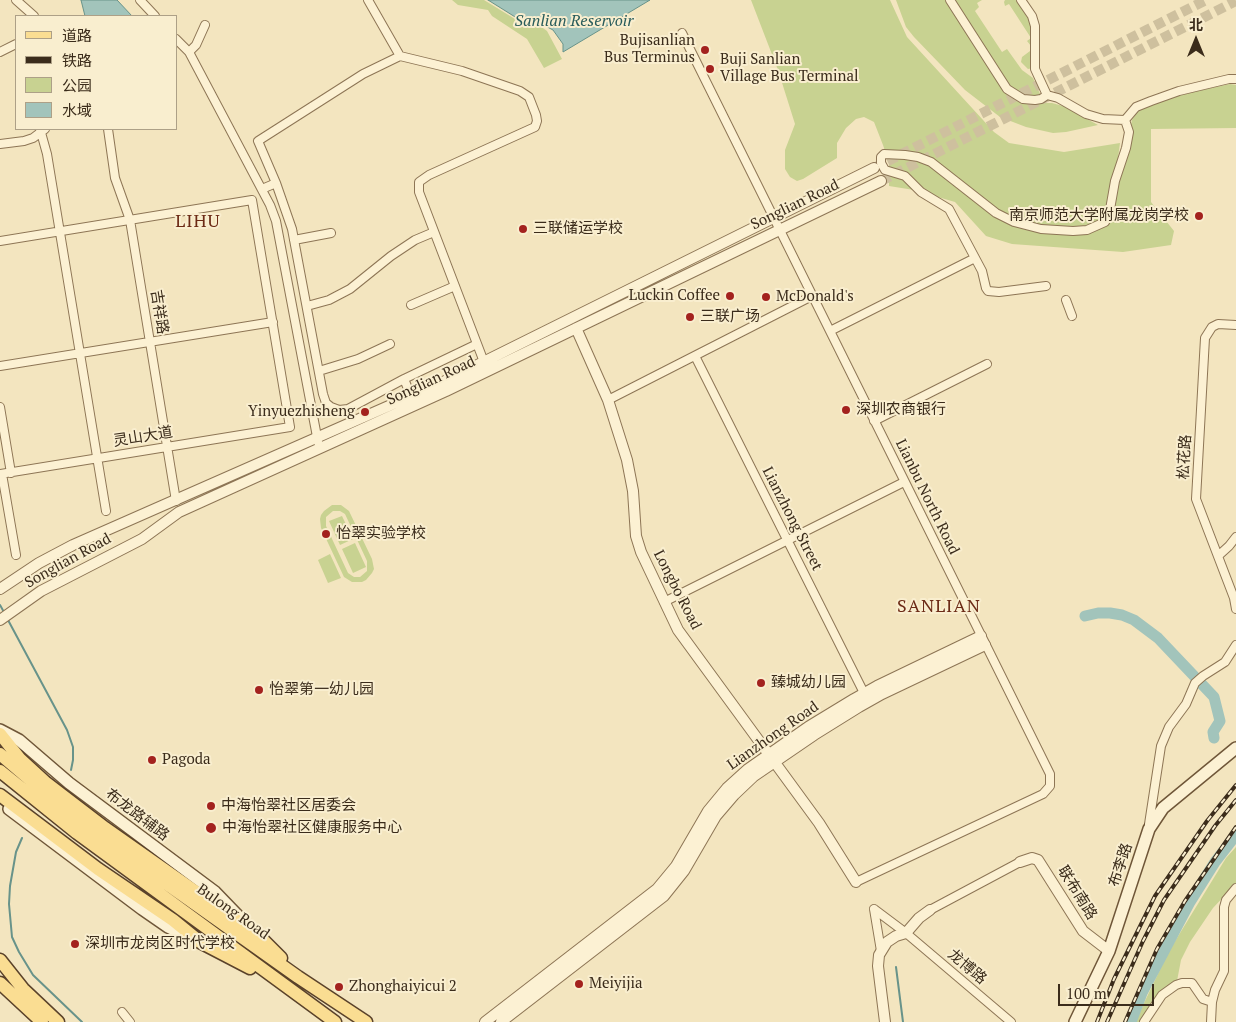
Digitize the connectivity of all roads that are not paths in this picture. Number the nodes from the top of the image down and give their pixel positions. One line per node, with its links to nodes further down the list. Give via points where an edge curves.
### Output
1 (16, 0): 6 (street)
2 (140, 0): 7 (street)
3 (368, 0): 14 (street)
4 (1021, 0): 16 (street, via 1036,26 1035,69)
5 (952, 1): 16 (street, via 1007,90 1029,100)
6 (33, 15)
7 (154, 15)
8 (205, 25): 13 (street)
9 (682, 33): 25 (street, Lianbu North Road)
10 (178, 41): 13 (street)
11 (15, 44): 12 (street)
12 (0, 52)
13 (189, 52): 24 (street)
14 (400, 56): 23 (street, via 363,74 258,141); 29 (street, via 462,71 520,91 529,97 536,115 535,127 419,182 419,192)
15 (1236, 79): 17 (street, via 1179,91 1151,101 1136,107)
16 (1046, 95): 17 (street, via 1086,114)
17 (1125, 120): 33 (street, via 1129,132 1109,215 1105,222 1087,230 1041,229 1014,222 996,213 931,162 918,157 884,154 881,160 885,170 905,176 921,192 949,209)
18 (42, 130): 20 (street, via 24,141); 28 (street)
19 (108, 130): 26 (street, 吉祥路, via 116,178)
20 (0, 144)
21 (874, 168): 25 (street, Songlian Road)
22 (881, 181): 27 (street, Songlian Road)
23 (276, 183): 24 (street); 31 (street)
24 (262, 189): 59 (street, via 276,221)
25 (774, 218): 27 (street, Lianbu North Road); 42 (street, Songlian Road)
26 (130, 220): 28 (street); 41 (street, via 252,200); 45 (street, 吉祥路)
27 (780, 230): 36 (street, Lianbu North Road); 42 (street, Songlian Road)
28 (59, 231): 32 (street); 48 (street)
29 (434, 232): 34 (street); 39 (street, via 391,256 350,289 329,300)
30 (331, 233): 31 (street)
31 (294, 240): 39 (street)
32 (0, 241)
33 (975, 258): 35 (street, via 986,288 991,292); 44 (street)
34 (455, 286): 38 (street); 47 (street)
35 (1046, 286)
36 (812, 296): 44 (street, Lianbu North Road); 49 (street)
37 (1066, 300): 40 (street)
38 (411, 305)
39 (307, 306): 53 (street)
40 (1072, 316)
41 (273, 322): 45 (street); 60 (street, 灵山大道, via 290,427)
42 (574, 323): 50 (street, Songlian Road); 56 (street, Longbo Road); 59 (street, Songlian Road, via 446,391)
43 (1236, 325): 69 (street, 松花路, via 1228,323 1212,327 1205,338 1196,499)
44 (830, 331): 58 (street, Lianbu North Road)
45 (150, 342): 48 (street); 60 (street, 吉祥路)
46 (390, 344): 53 (street, via 358,359)
47 (477, 344): 50 (street); 54 (street)
48 (79, 354): 52 (street); 61 (street)
49 (695, 356): 56 (street); 67 (street, Lianzhong Street)
50 (484, 362): 55 (street, Songlian Road)
51 (987, 364): 58 (street)
52 (0, 366)
53 (319, 371): 54 (street, via 326,403 338,410 348,409)
54 (404, 380): 55 (street)
55 (411, 396): 59 (street, Songlian Road)
56 (608, 400): 71 (street, Longbo Road, via 630,475 638,544)
57 (0, 407): 62 (street)
58 (874, 421): 63 (street, Lianbu North Road)
59 (318, 443): 64 (street, Songlian Road); 73 (street, Songlian Road, via 180,512 142,539 60,580)
60 (168, 447): 61 (street, 灵山大道); 64 (street, 吉祥路)
61 (96, 459): 62 (street, 灵山大道); 65 (street)
62 (4, 474): 68 (street)
63 (904, 482): 67 (street); 74 (street, Lianbu North Road)
64 (176, 501): 70 (street, Songlian Road, via 73,545)
65 (106, 511)
66 (1236, 537): 69 (street)
67 (787, 540): 71 (street); 76 (street, Lianzhong Street)
68 (16, 555)
69 (1218, 556): 72 (street, 松花路)
70 (4, 586)
71 (664, 602): 81 (street, Longbo Road, via 678,630)
72 (1236, 609)
73 (0, 620)
74 (983, 640): 76 (street, Lianzhong Road); 81 (street, Lianzhong Road); 89 (street, Lianbu North Road, via 1050,774 1050,786 1043,794)
75 (1236, 645): 87 (street, via 1225,662 1195,683 1186,704 1169,728 1162,746)
76 (864, 694): 81 (street, Lianzhong Road, via 831,713)
77 (0, 730): 92 (main road, 布龙路辅路, via 19,740 69,783 215,892)
78 (0, 734): 92 (main road, via 29,767 105,828)
79 (1236, 748): 87 (main road, 布李路, via 1162,808)
80 (0, 754): 83 (main road)
81 (772, 759): 89 (street, Longbo Road); 108 (street, Lianzhong Road, via 737,778 717,799 676,866 657,890); 109 (street, Lianzhong Road, via 724,805 684,871 664,896)
82 (0, 771): 83 (main road)
83 (32, 790): 86 (main road)
84 (0, 796): 94 (main road)
85 (0, 802): 94 (main road, via 149,914)
86 (80, 829): 98 (main road, Bulong Road); 99 (main road, Bulong Road)
87 (1149, 829): 96 (main road, 布李路)
88 (1020, 862): 91 (street); 96 (street, 联布南路, via 1032,858 1038,860 1083,931)
89 (856, 882)
90 (1236, 888): 101 (street, via 1226,900 1223,913 1224,971)
91 (930, 910): 93 (street)
92 (250, 930): 98 (main road, via 273,949)
93 (906, 934): 95 (street, via 891,939); 95 (street, via 874,909); 111 (street, 龙博路)
94 (200, 942): 99 (main road)
95 (881, 950): 110 (street, via 878,966)
96 (1109, 950): 112 (main road, 布李路)
97 (0, 960): 104 (main road, via 19,984)
98 (298, 977): 107 (main road, Bulong Road)
99 (279, 982): 106 (main road, Bulong Road)
100 (0, 983): 103 (main road)
101 (1212, 1002): 113 (street, via 1203,999 1192,983 1182,983 1162,995); 114 (street)
102 (122, 1012): 105 (street)
103 (42, 1022)
104 (58, 1022)
105 (130, 1022)
106 (335, 1022)
107 (366, 1022)
108 (485, 1022)
109 (501, 1022)
110 (884, 1022)
111 (1011, 1022)
112 (1075, 1022)
113 (1144, 1022)
114 (1211, 1022)

